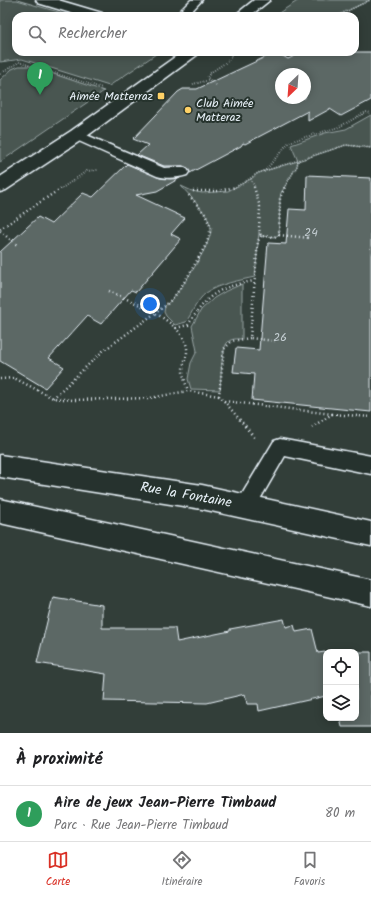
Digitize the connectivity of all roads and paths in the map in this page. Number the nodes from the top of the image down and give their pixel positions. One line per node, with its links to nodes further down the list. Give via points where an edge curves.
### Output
1 (43, 0): 5 (street)
2 (197, 0): 6 (lane)
3 (263, 0): 7 (street)
4 (370, 0): 8 (path)
5 (84, 12)
6 (185, 12)
7 (246, 12)
8 (345, 12)
9 (186, 56): 17 (street)
10 (231, 56): 14 (path, via 228,61 210,73 207,78)
11 (0, 70): 12 (path)
12 (3, 71): 13 (path); 17 (path, via 19,62)
13 (0, 74)
14 (210, 80): 15 (path); 16 (path)
15 (192, 84)
16 (216, 85)
17 (128, 98): 19 (street)
18 (371, 113): 24 (path, via 366,112 339,127 289,142)
19 (77, 135): 23 (lane, via 162,173); 26 (street)
20 (371, 148): 21 (path, via 346,145)
21 (298, 161): 24 (path); 29 (path, via 281,193)
22 (101, 169): 28 (path, via 87,171)
23 (176, 172): 27 (path)
24 (263, 172): 25 (path)
25 (251, 179): 27 (path, via 228,191 192,191); 30 (path, via 260,206)
26 (0, 186)
27 (181, 186): 35 (path, via 205,214 211,229 191,272 170,302)
28 (0, 230): 32 (path)
29 (279, 235): 30 (path); 31 (path)
30 (261, 236): 33 (path, via 258,241)
31 (310, 238)
32 (18, 246)
33 (254, 281): 36 (path, via 233,284 214,292 199,307 188,325); 37 (path)
34 (109, 292): 35 (path)
35 (154, 314): 36 (path); 42 (path, via 96,358)
36 (176, 328): 40 (path, via 186,343 188,357 183,370)
37 (250, 338): 38 (path); 41 (path, via 233,339 224,349)
38 (275, 341)
39 (0, 379): 42 (path, via 14,378)
40 (188, 391): 41 (path); 42 (path, via 150,398)
41 (219, 396): 43 (path)
42 (53, 398)
43 (224, 401): 44 (path); 46 (path, via 259,442)
44 (332, 414): 45 (path); 46 (path)
45 (371, 417)
46 (280, 447): 47 (lane); 49 (lane)
47 (371, 464)
48 (0, 466): 49 (street, Rue la Fontaine, via 132,485)
49 (246, 507): 51 (street, Rue la Fontaine)
50 (0, 511): 52 (street)
51 (371, 534)
52 (371, 592)

